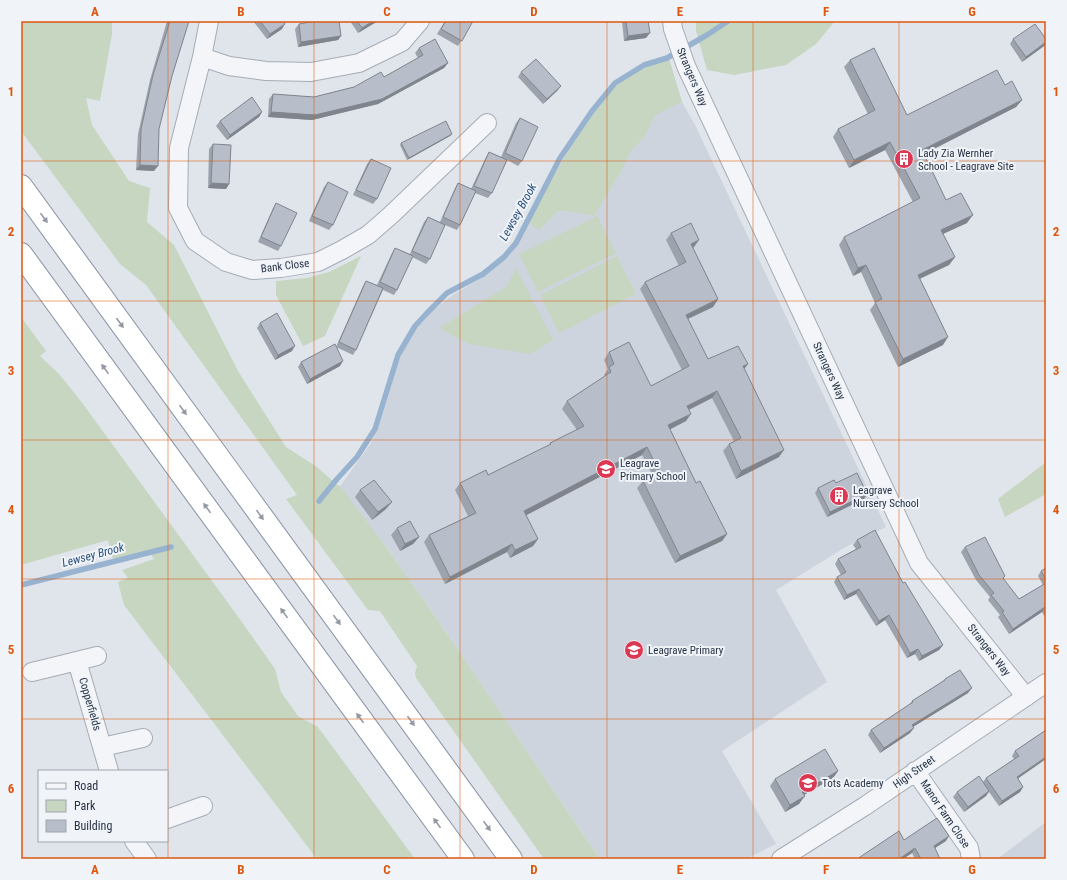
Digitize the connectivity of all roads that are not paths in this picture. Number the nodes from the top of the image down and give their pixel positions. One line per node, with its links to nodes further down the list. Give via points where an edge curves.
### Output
1 (209, 21): 4 (street, Bank Close)
2 (420, 21): 4 (street, via 402,42 359,63 311,72 266,71 229,66)
3 (673, 25): 12 (street, Strangers Way, via 686,66 920,563)
4 (202, 57): 5 (street, Bank Close, via 179,148 178,208 195,241 226,262 252,270 318,262 368,235)
5 (487, 123)
6 (21, 186): 22 (highway, one-way to 22)
7 (21, 254): 21 (highway, one-way to 7)
8 (97, 656): 9 (street)
9 (77, 661): 10 (street); 14 (street, Copperfields)
10 (32, 672)
11 (1046, 683): 12 (street, High Street)
12 (1026, 697): 16 (street, High Street)
13 (143, 738): 14 (street)
14 (102, 747): 15 (street, Copperfields)
15 (108, 770)
16 (915, 771): 23 (street, High Street); 24 (street, Manor Farm Close, via 969,848)
17 (203, 806): 18 (street)
18 (168, 820)
19 (135, 842): 20 (street)
20 (147, 859)
21 (463, 859)
22 (511, 859)
23 (781, 859)
24 (971, 859)

